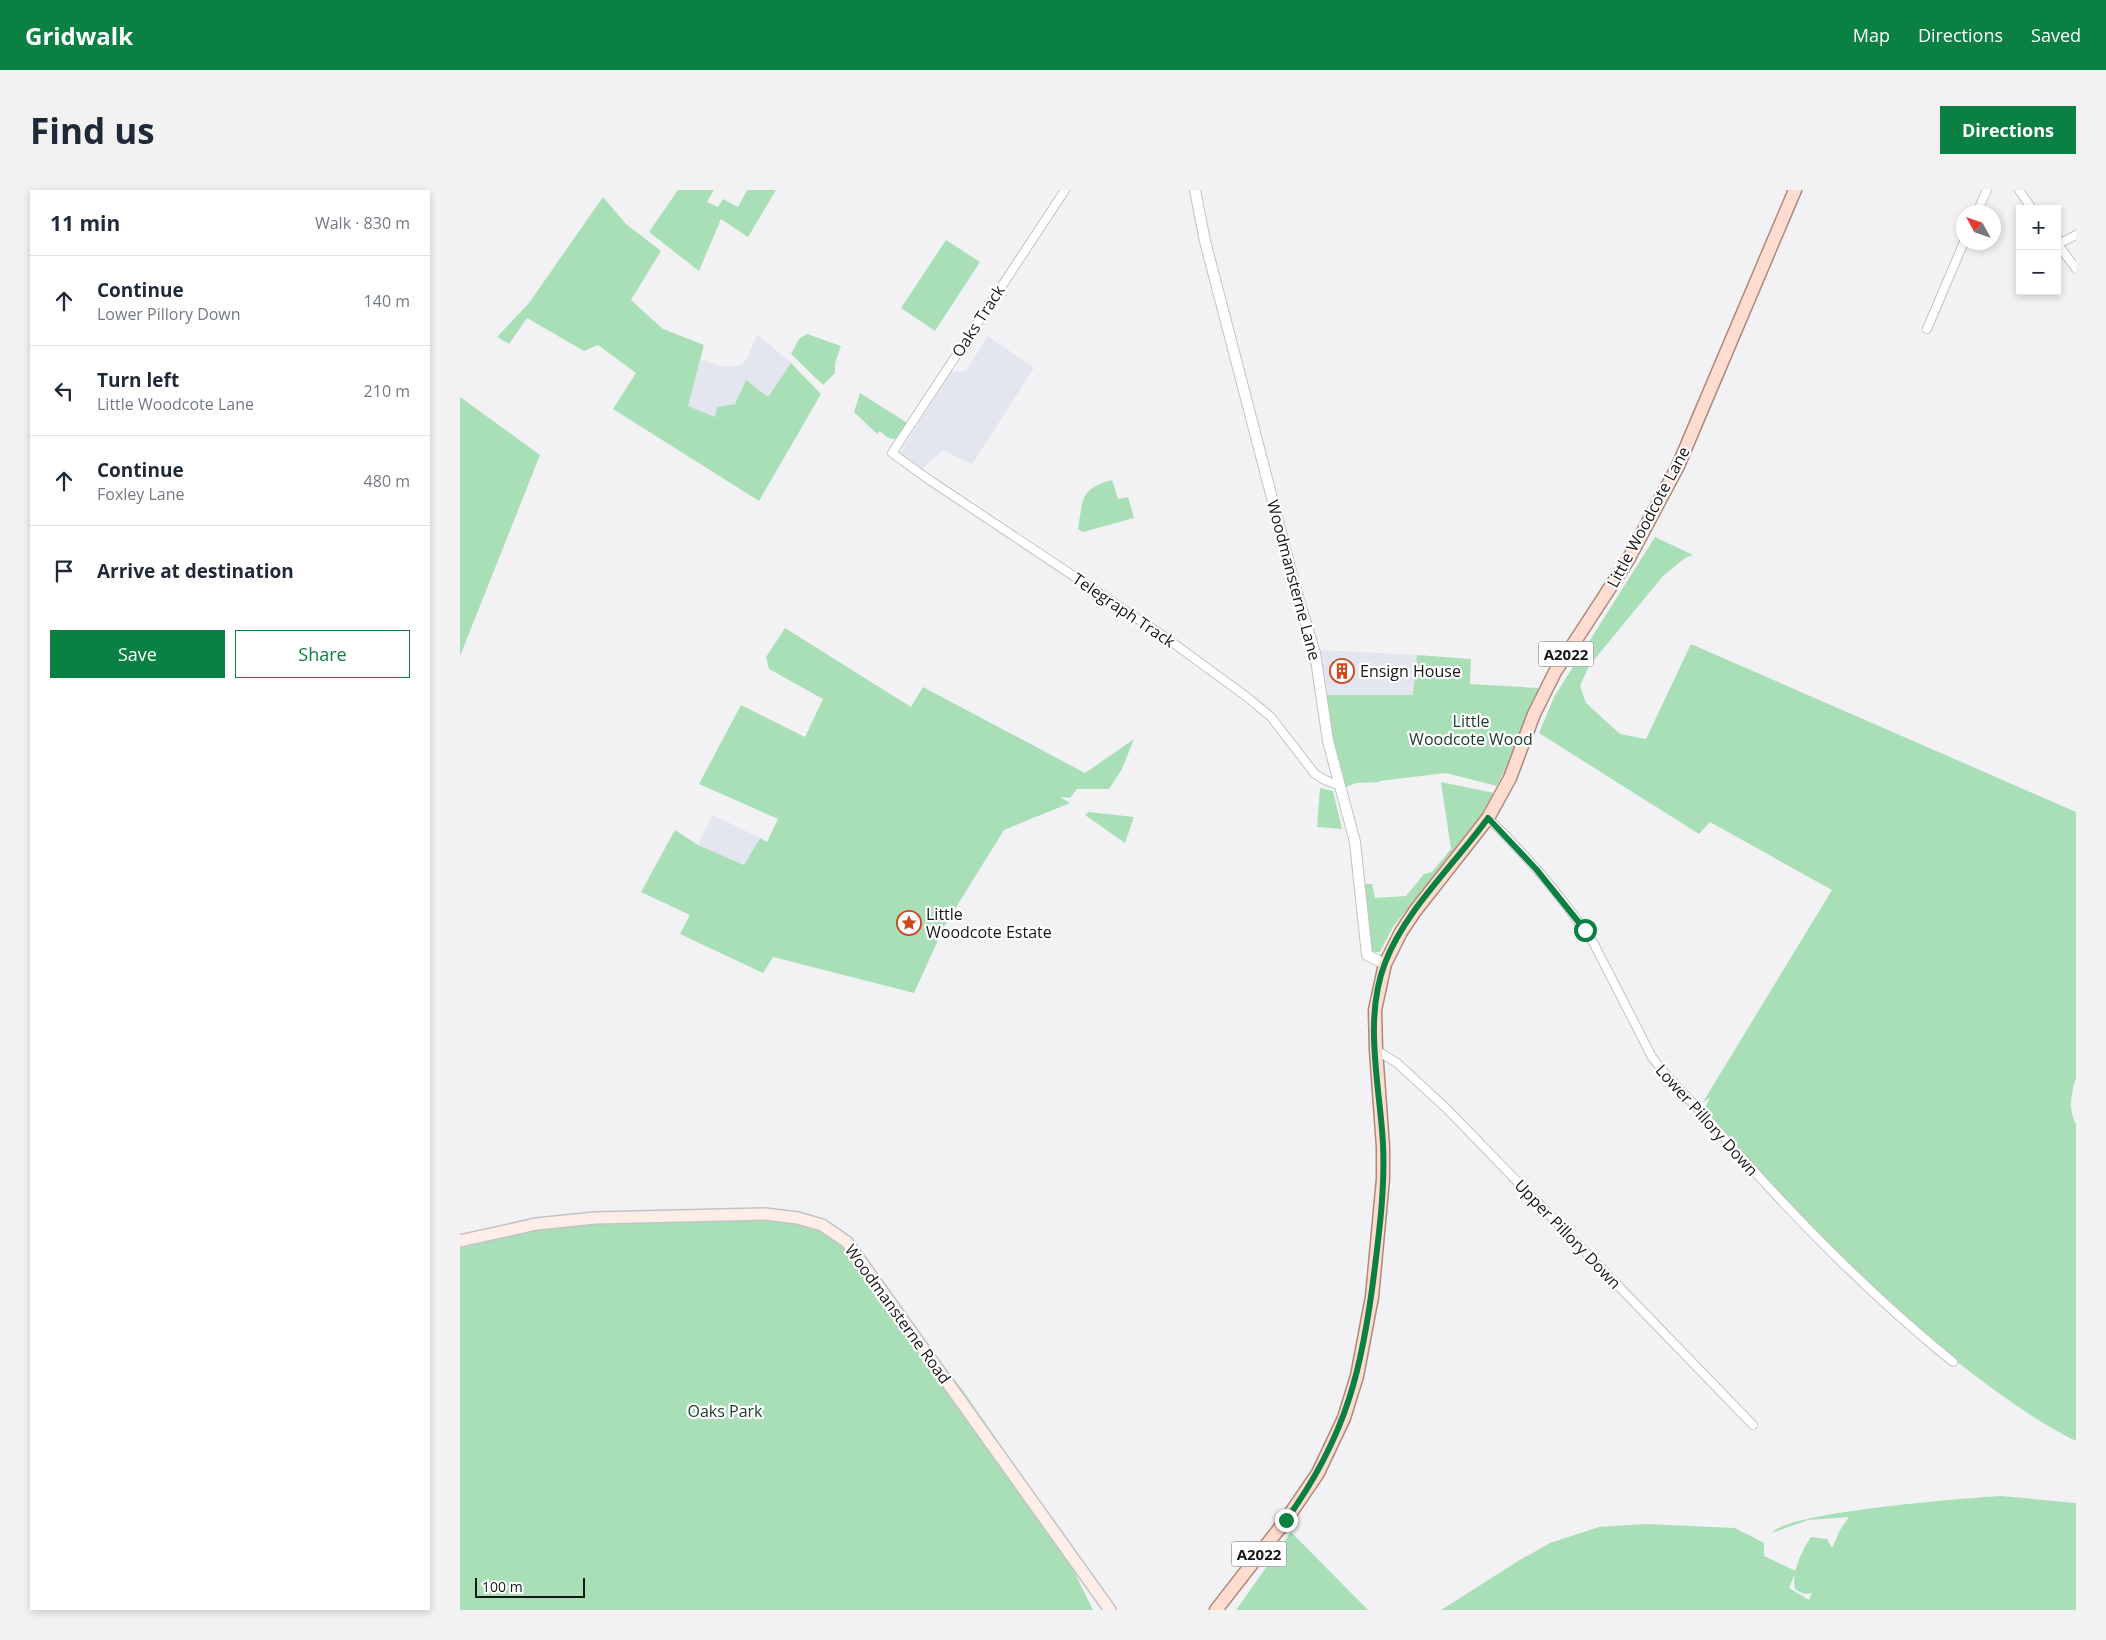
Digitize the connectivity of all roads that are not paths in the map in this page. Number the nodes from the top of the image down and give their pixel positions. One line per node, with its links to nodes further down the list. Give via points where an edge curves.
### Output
1 (1065, 190): 14 (street, Oaks Track)
2 (1195, 190): 15 (street, Woodmansterne Lane, via 1205,241 1315,653)
3 (1795, 190): 16 (main road, Little Woodcote Lane / A2022, via 1678,466 1628,560 1555,672 1534,714 1510,778)
4 (1987, 190): 6 (street)
5 (2019, 190): 7 (street)
6 (1981, 205)
7 (2029, 205)
8 (2076, 235): 9 (street)
9 (2061, 242)
10 (2061, 248): 12 (street)
11 (1961, 250): 13 (street)
12 (2076, 269)
13 (1927, 329)
14 (892, 453): 15 (street, Telegraph Track, via 1165,637 1247,697 1271,717 1315,774)
15 (1338, 784): 17 (street, Woodmansterne Lane, via 1355,842 1367,955)
16 (1488, 818): 17 (main road, Little Woodcote Lane / A2022, via 1415,911); 20 (street, Lower Pillory Down, via 1531,863 1585,930 1662,1071 1866,1288)
17 (1385, 964): 18 (main road, Little Woodcote Lane / A2022, via 1375,1010)
18 (1376, 1050): 21 (street, Upper Pillory Down, via 1397,1063 1447,1109); 23 (main road, A2022, via 1383,1179 1379,1240 1358,1376 1344,1418 1318,1473)
19 (460, 1241): 22 (main road, Woodmansterne Road, via 497,1228 595,1218 765,1214 822,1225 848,1242)
20 (1953, 1362)
21 (1753, 1425)
22 (1110, 1610)
23 (1216, 1610)

